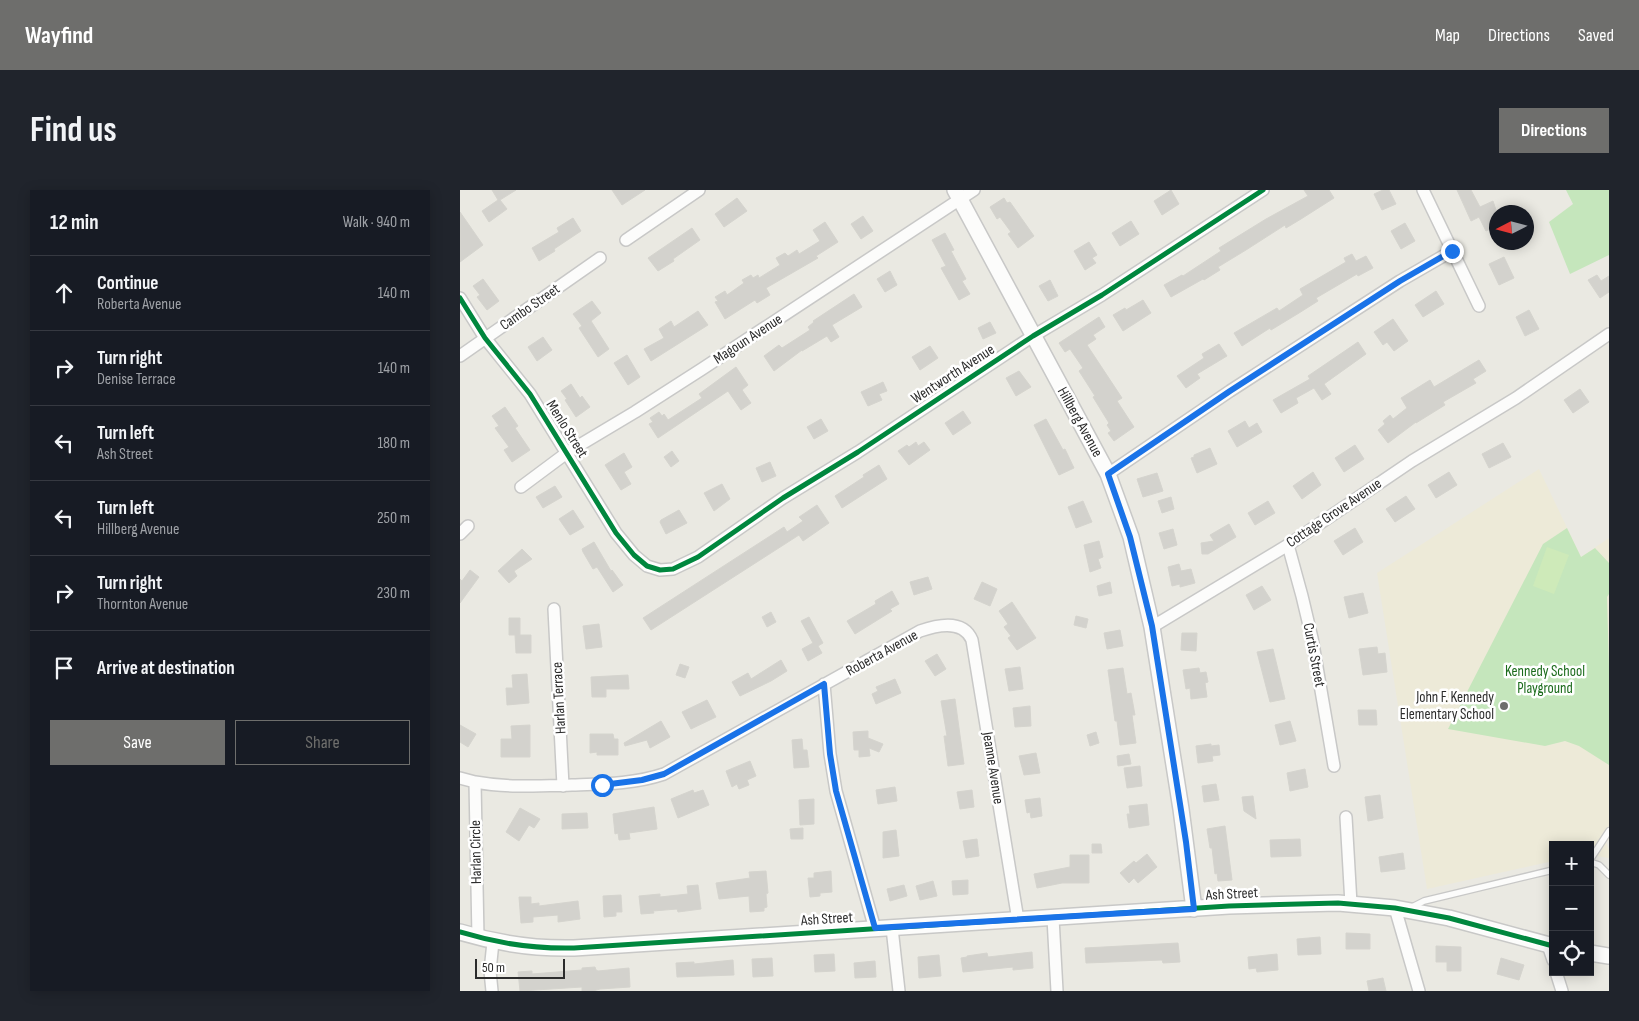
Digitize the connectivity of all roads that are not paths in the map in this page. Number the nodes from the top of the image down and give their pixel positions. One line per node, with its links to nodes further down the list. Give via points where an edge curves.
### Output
1 (699, 190): 6 (street)
2 (974, 190): 5 (street, Magoun Avenue)
3 (1263, 190): 12 (street, Wentworth Avenue, via 1111,290)
4 (1423, 190): 7 (street)
5 (957, 194): 12 (street, Hillberg Avenue); 15 (street, Magoun Avenue, via 876,256)
6 (626, 240)
7 (1452, 251): 10 (street); 16 (street, via 1230,391)
8 (600, 258): 13 (street, Cambo Street)
9 (460, 298): 13 (street, Menlo Street)
10 (1479, 306)
11 (1609, 334): 18 (street, Cottage Grove Avenue)
12 (1033, 336): 16 (street, Hillberg Avenue); 19 (street, Wentworth Avenue, via 698,557 673,569)
13 (485, 338): 14 (street, Cambo Street); 15 (street, Menlo Street, via 530,394)
14 (460, 356)
15 (568, 452): 17 (street, Magoun Avenue); 19 (street, Menlo Street, via 616,532 640,562)
16 (1108, 474): 22 (street, Hillberg Avenue, via 1130,537)
17 (521, 487)
18 (1288, 545): 22 (street, Cottage Grove Avenue); 24 (street, Curtis Street, via 1312,638)
19 (656, 569)
20 (554, 610): 27 (street, Harlan Terrace)
21 (954, 626): 23 (street, Roberta Avenue, via 935,626 920,631); 39 (street, Jeanne Avenue, via 969,634 972,640)
22 (1152, 626): 36 (street, Hillberg Avenue)
23 (824, 684): 27 (street, Roberta Avenue, via 664,774 620,783); 40 (street, via 836,791)
24 (1334, 766)
25 (460, 778): 26 (street)
26 (475, 782): 27 (street, Roberta Avenue, via 513,787); 43 (street, Harlan Circle)
27 (563, 786)
28 (1346, 816): 35 (street)
29 (1609, 831): 30 (lane)
30 (1594, 855)
31 (1594, 863): 32 (lane)
32 (1606, 868): 34 (lane)
33 (1549, 871): 37 (lane)
34 (1609, 874)
35 (1351, 904): 36 (street, Ash Street); 37 (street, Ash Street)
36 (1194, 909): 38 (street, Ash Street)
37 (1401, 909): 45 (street, Ash Street); 52 (street)
38 (1053, 918): 39 (street, Ash Street); 51 (street)
39 (1018, 920): 41 (street, Ash Street)
40 (875, 928): 41 (street, Ash Street); 44 (street, Ash Street, via 574,948)
41 (892, 928): 50 (street)
42 (460, 932): 43 (street, Ash Street)
43 (478, 938): 44 (street, Ash Street)
44 (493, 942): 49 (street)
45 (1549, 943)
46 (1594, 954): 47 (street)
47 (1609, 956)
48 (1557, 976): 53 (street)
49 (492, 991)
50 (900, 991)
51 (1057, 991)
52 (1419, 991)
53 (1562, 991)

